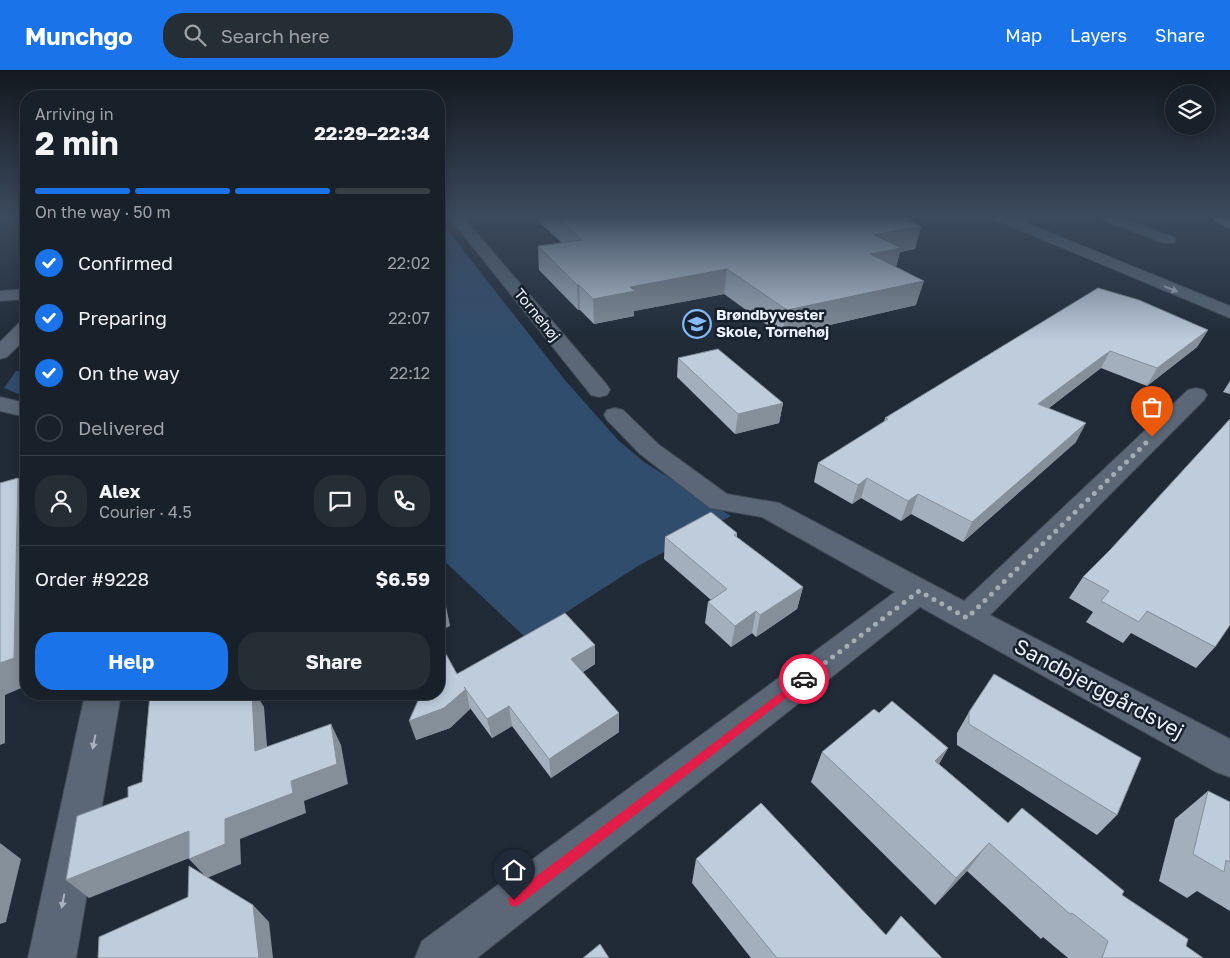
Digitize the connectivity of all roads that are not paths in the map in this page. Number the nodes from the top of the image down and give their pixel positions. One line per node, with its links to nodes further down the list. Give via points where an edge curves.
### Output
1 (491, 258): 8 (street, Tornehøj)
2 (1097, 258): 5 (street, one-way to 5)
3 (20, 294): 4 (street)
4 (0, 296)
5 (1230, 313)
6 (20, 333): 7 (street)
7 (0, 354)
8 (599, 390)
9 (1196, 395): 14 (street)
10 (0, 404): 11 (street)
11 (20, 409)
12 (615, 415): 13 (street, Sandbjerggårdsvej, via 650,449 720,502 769,509)
13 (919, 591): 14 (street, Sandbjerggårdsvej); 18 (street)
14 (967, 618): 16 (street, Sandbjerggårdsvej)
15 (102, 700): 17 (street, one-way to 17)
16 (1230, 759)
17 (52, 958)
18 (439, 958)

